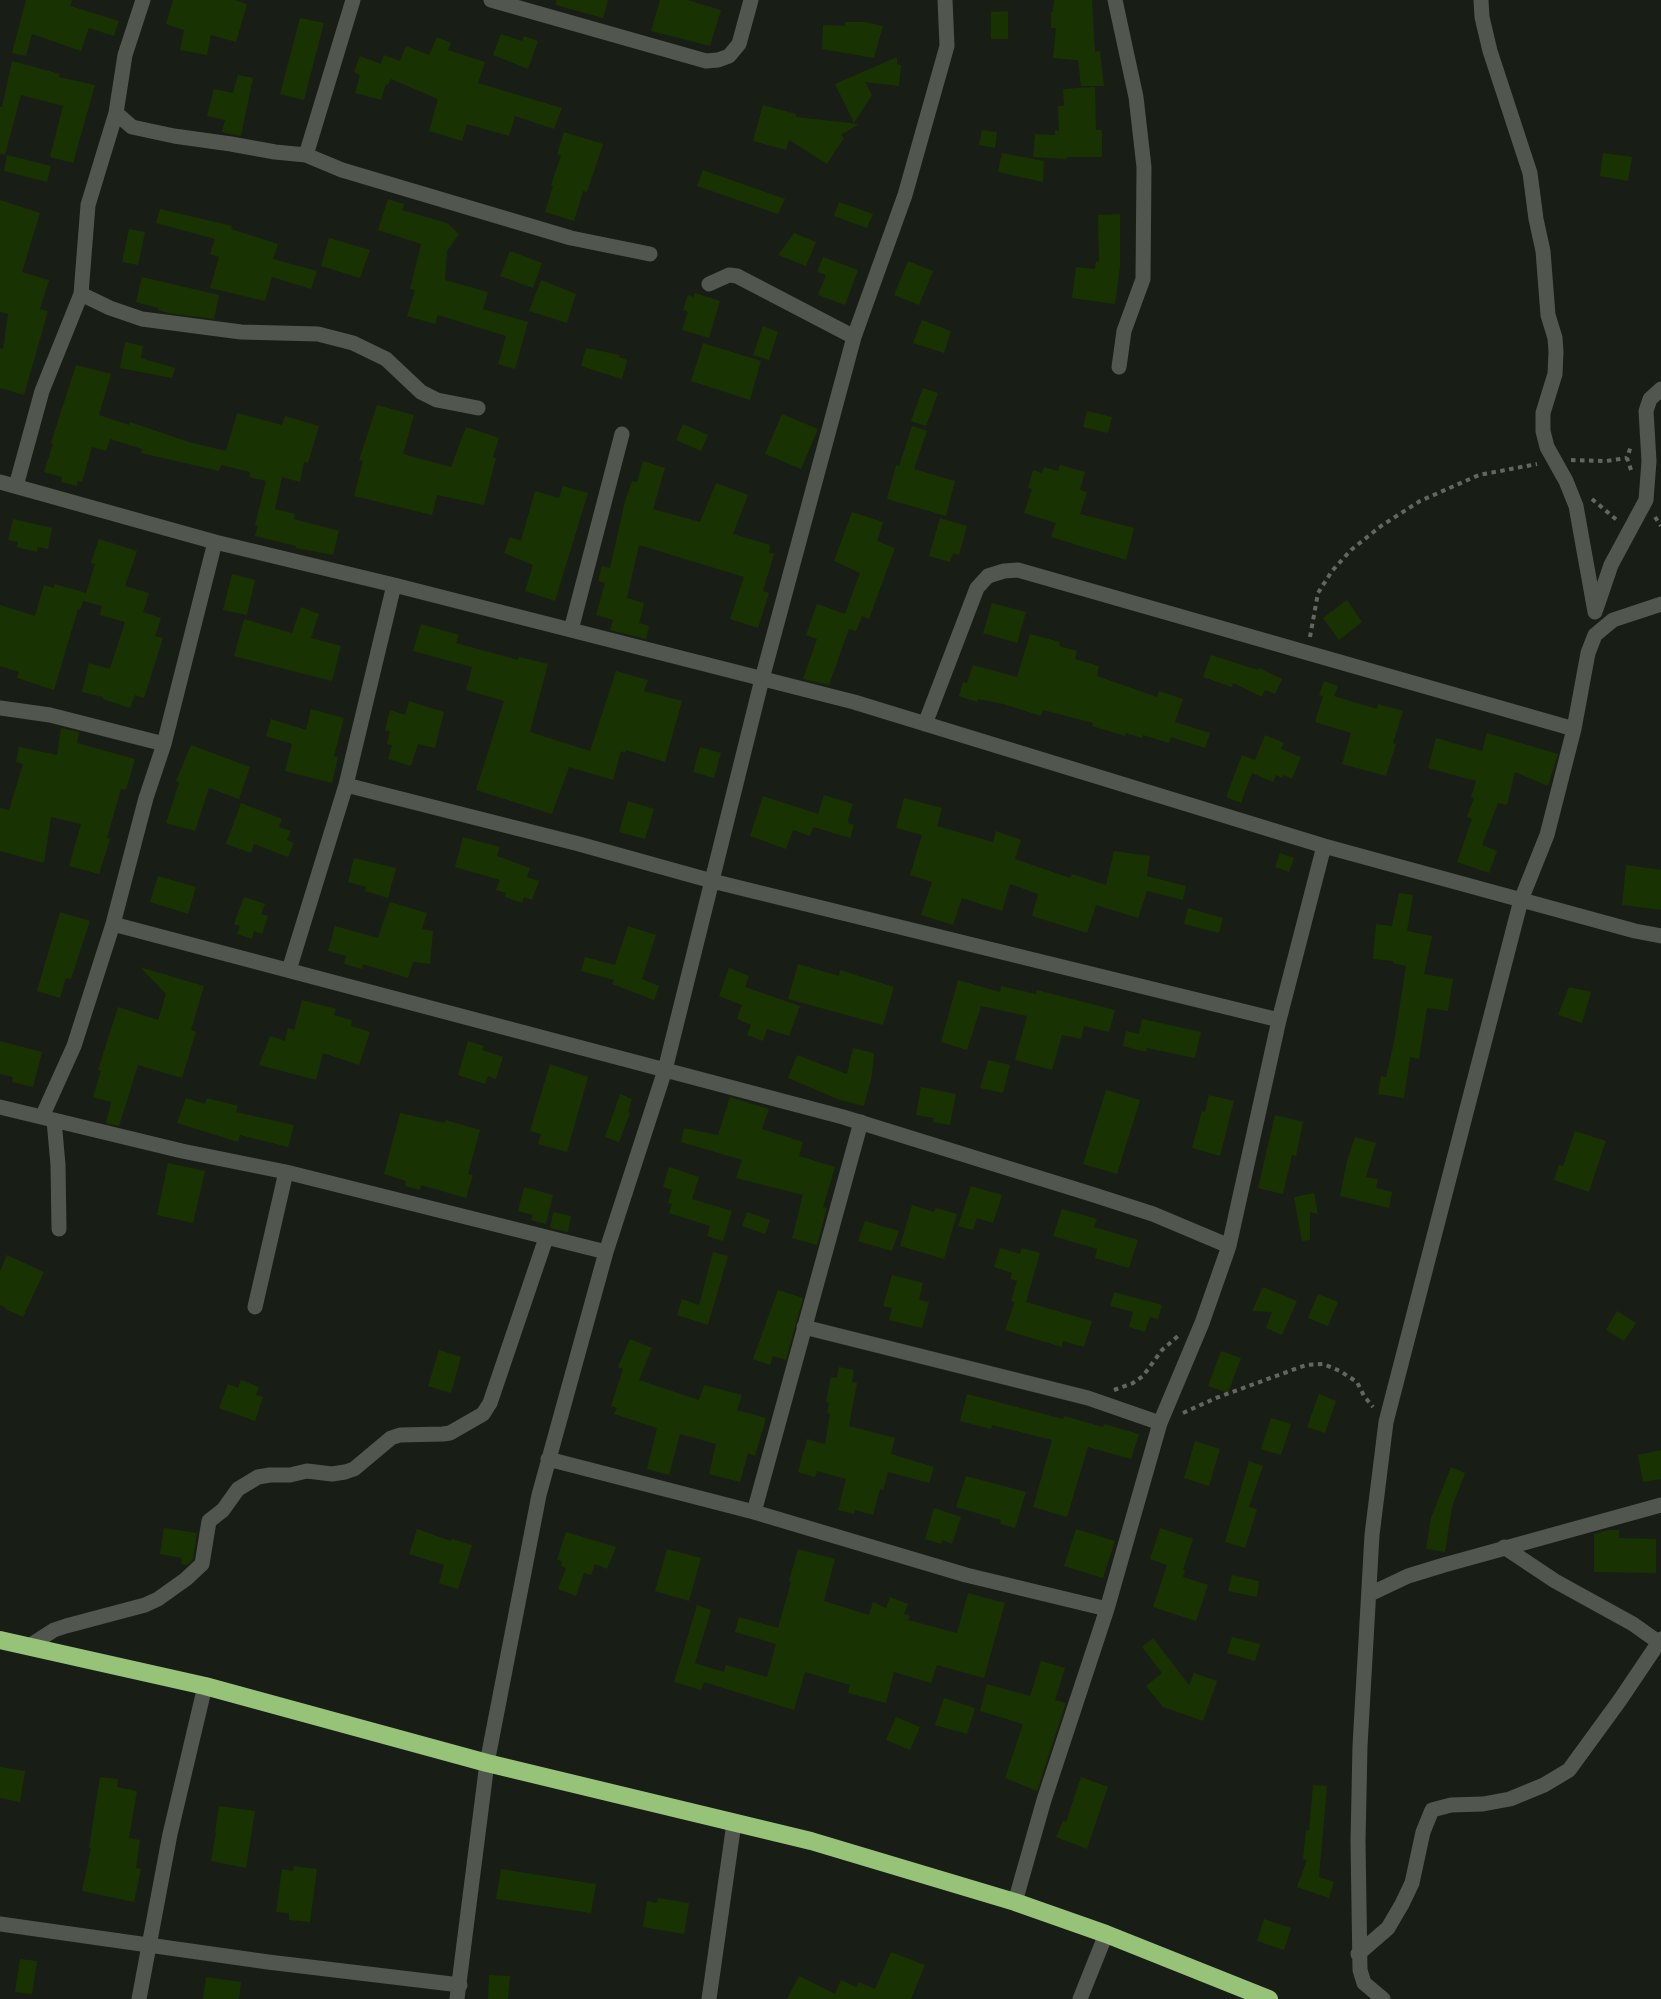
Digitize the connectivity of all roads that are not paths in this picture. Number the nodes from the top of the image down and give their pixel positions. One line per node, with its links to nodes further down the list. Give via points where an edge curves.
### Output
1 (143, 0): 9 (street, via 125,55)
2 (353, 0): 10 (street)
3 (491, 0): 8 (street)
4 (751, 0): 8 (street, via 739,44 729,56 706,61)
5 (945, 0): 14 (street, via 947,45 905,195)
6 (1115, 0): 15 (street, via 1136,97 1144,167 1143,279 1124,331)
7 (1481, 0): 24 (street, via 1490,51 1530,174 1543,251 1548,315 1556,352 1543,431 1576,506)
8 (513, 2)
9 (116, 113): 10 (street, via 132,127 167,135); 13 (street, via 88,206)
10 (306, 155): 11 (street, via 342,170 571,238)
11 (650, 254)
12 (708, 284): 14 (street, via 729,275 737,276)
13 (81, 294): 17 (street, via 142,319 241,332 318,334 352,343 386,359 421,392 437,400); 20 (street, via 42,391)
14 (854, 337): 27 (street)
15 (1119, 367)
16 (1661, 389): 24 (street, via 1650,399 1646,411 1646,500 1611,565)
17 (478, 408)
18 (621, 434): 25 (street)
19 (0, 482): 20 (street)
20 (16, 486): 21 (street)
21 (215, 542): 22 (street); 31 (street)
22 (394, 585): 25 (street); 32 (street)
23 (1661, 604): 26 (street, via 1613,621)
24 (1595, 612): 26 (street)
25 (571, 630): 27 (street)
26 (1595, 635): 30 (street)
27 (762, 679): 29 (street); 34 (street)
28 (0, 708): 31 (street, via 50,715)
29 (926, 723): 30 (street, via 976,588 988,576 1018,570); 33 (street)
30 (1574, 729): 35 (street, via 1546,835)
31 (164, 744): 36 (street)
32 (346, 785): 34 (street); 38 (street)
33 (1324, 846): 35 (street); 39 (street)
34 (712, 881): 39 (street); 40 (street)
35 (1521, 900): 37 (street); 56 (street, via 1386,1422 1372,1535)
36 (113, 924): 38 (street); 42 (street)
37 (1661, 936)
38 (289, 970): 40 (street)
39 (1279, 1020): 47 (street)
40 (664, 1070): 43 (street); 48 (street)
41 (0, 1107): 42 (street)
42 (48, 1118): 44 (street); 45 (street, via 58,1165)
43 (861, 1122): 47 (street, via 1153,1214); 50 (street)
44 (286, 1172): 46 (street); 49 (street)
45 (59, 1229)
46 (546, 1238): 48 (street); 60 (street, via 483,1414 443,1434 391,1438 345,1472 307,1471 258,1477 238,1489 209,1521 202,1564 179,1584 145,1605 54,1630)
47 (1229, 1246): 51 (street, via 1203,1323)
48 (606, 1252): 52 (street)
49 (255, 1307)
50 (804, 1327): 51 (street, via 1088,1398); 54 (street)
51 (1160, 1423): 57 (street)
52 (548, 1459): 54 (street); 62 (street)
53 (1661, 1505): 55 (street)
54 (754, 1512): 57 (street, via 966,1575)
55 (1504, 1547): 56 (street, via 1408,1576); 59 (street)
56 (1370, 1593): 68 (street, via 1360,1746)
57 (1107, 1609): 64 (street)
58 (0, 1640): 60 (highway)
59 (1660, 1642): 68 (street, via 1569,1770 1510,1799 1432,1810 1412,1883 1402,1904 1388,1928)
60 (29, 1646): 61 (highway)
61 (205, 1686): 62 (highway); 67 (street)
62 (487, 1763): 63 (highway); 69 (street)
63 (734, 1823): 64 (highway, via 811,1841); 71 (street)
64 (1015, 1902): 66 (highway)
65 (0, 1924): 67 (street)
66 (1106, 1934): 72 (street); 73 (highway)
67 (147, 1945): 69 (street); 70 (street)
68 (1358, 1954): 74 (street, via 1364,1983)
69 (458, 1992)
70 (138, 1999)
71 (709, 1999)
72 (1080, 1999)
73 (1269, 1999)
74 (1383, 1999)

